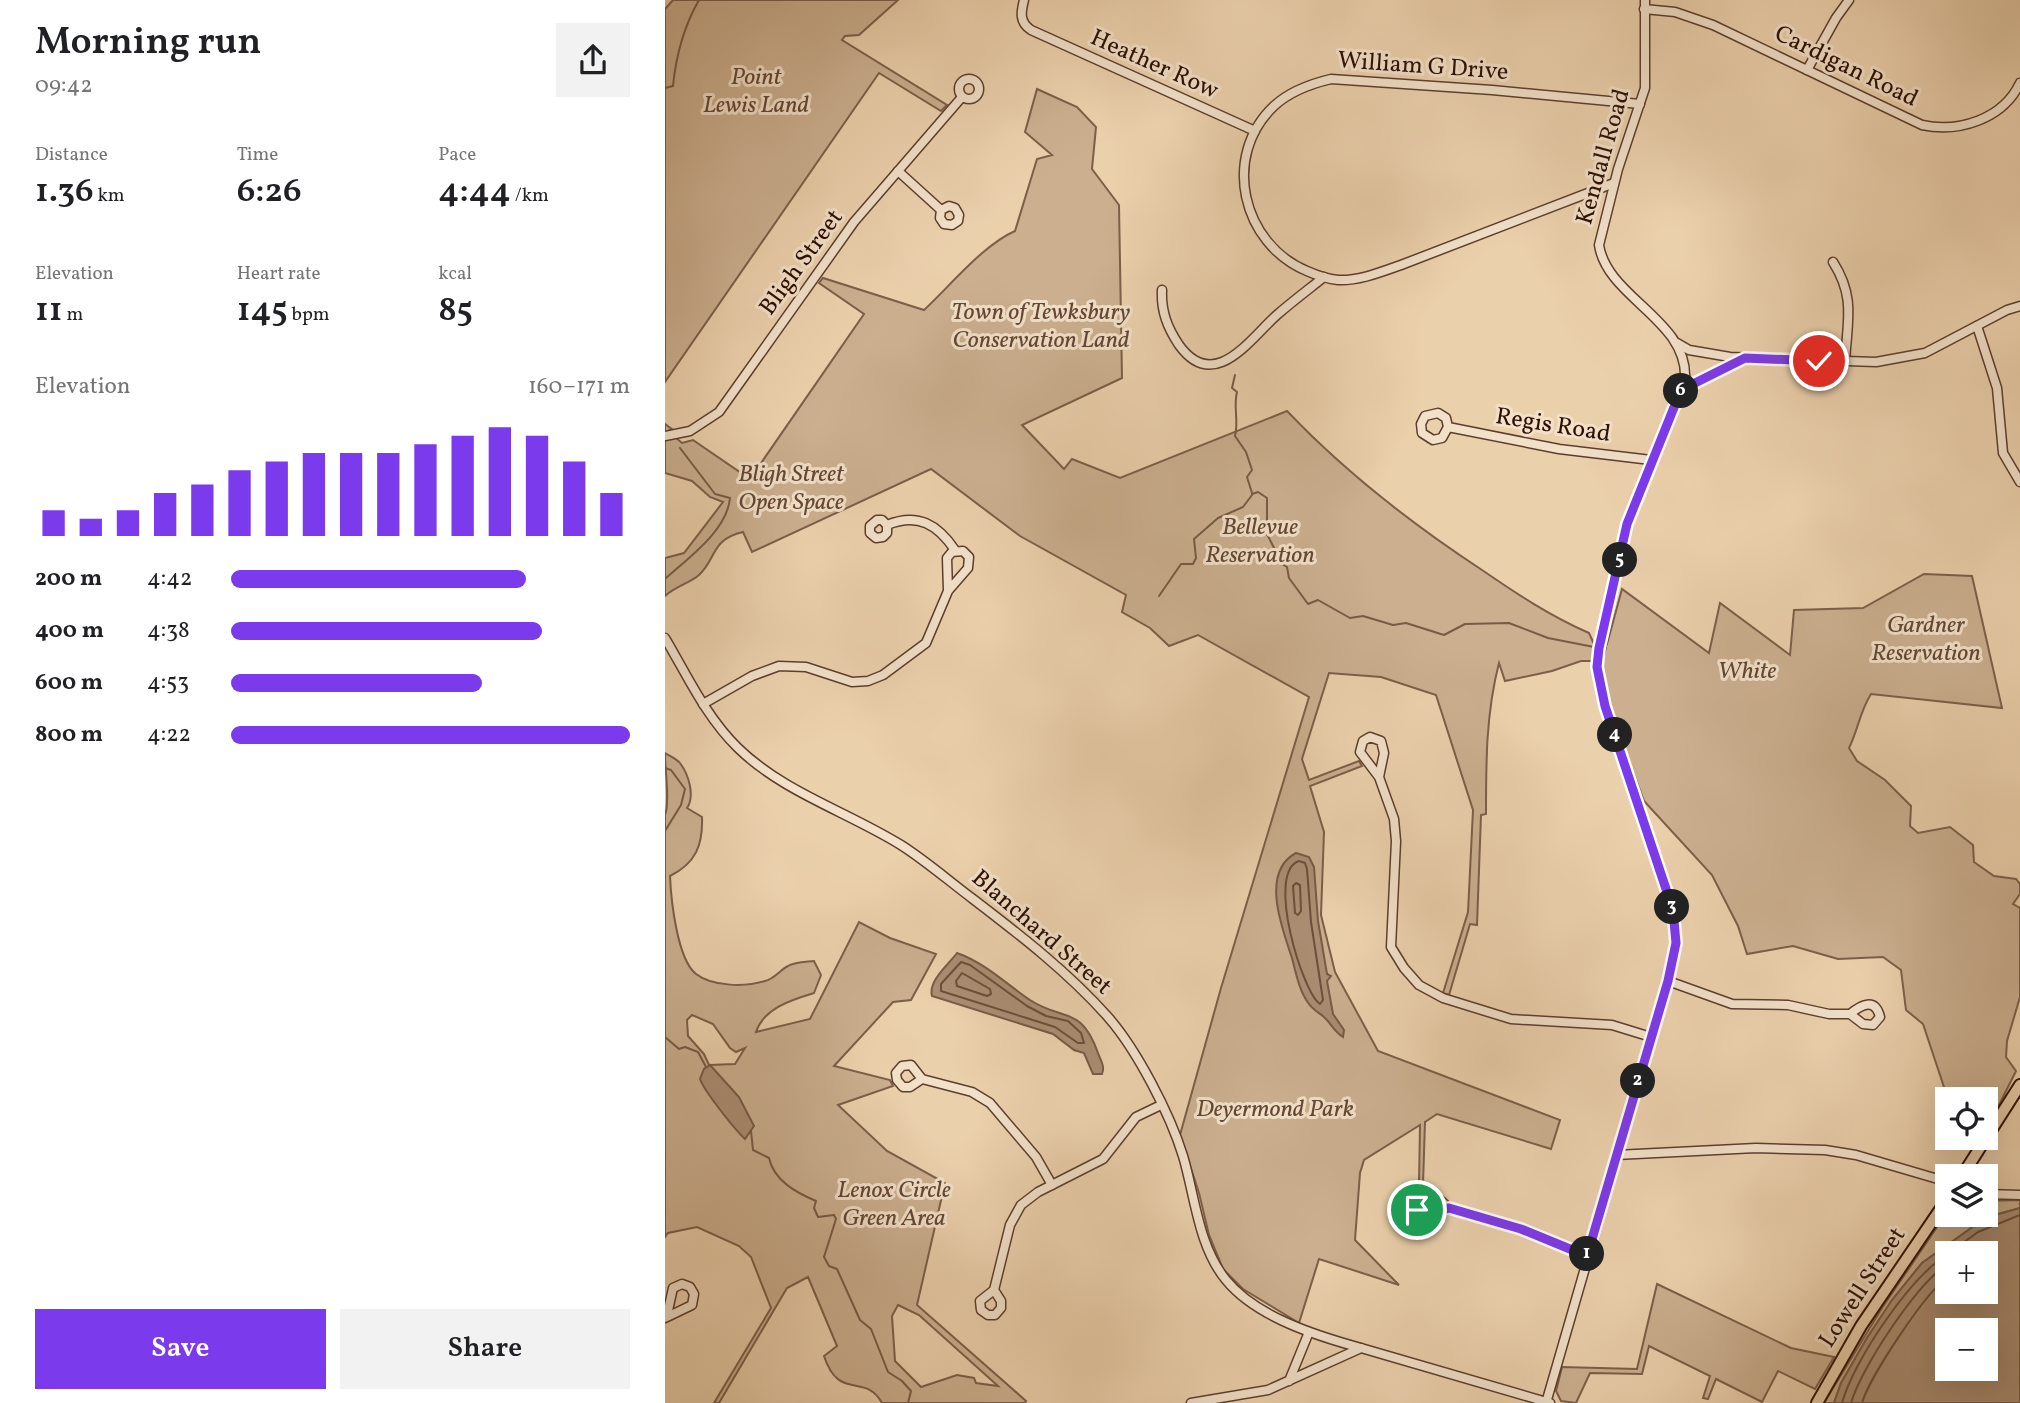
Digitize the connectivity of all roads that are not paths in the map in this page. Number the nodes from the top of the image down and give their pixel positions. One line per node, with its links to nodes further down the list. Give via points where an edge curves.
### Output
1 (1024, 0): 8 (street, Heather Row, via 1021,13 1031,30)
2 (1849, 0): 4 (street)
3 (1645, 4): 4 (street, Cardigan Road, via 1689,15); 7 (street, Kendall Road, via 1646,76)
4 (1807, 70): 5 (street, Cardigan Road, via 1939,129 1990,116 2004,108)
5 (2020, 83)
6 (962, 97): 9 (street, Bligh Street)
7 (1640, 104): 8 (street, William G Drive, via 1331,79 1291,93); 10 (street, Kendall Road)
8 (1255, 131): 13 (street, William G Drive, via 1243,184 1254,223 1287,261)
9 (898, 171): 11 (street); 22 (street, Bligh Street, via 854,222 719,412 690,431)
10 (1614, 183): 13 (street, William G Drive, via 1382,272 1355,279); 17 (street, Kendall Road, via 1599,245 1601,254 1616,277)
11 (941, 210)
12 (1833, 262): 19 (street, via 1849,298)
13 (1324, 277): 14 (street, via 1278,313 1243,351 1210,363 1188,354 1180,345 1161,308)
14 (1162, 290)
15 (2020, 306): 16 (street)
16 (1977, 326): 19 (street, via 1925,353); 24 (street, via 1997,388 2003,453)
17 (1677, 343): 18 (street, via 1705,354); 20 (street, via 1685,371)
18 (1745, 358): 19 (street); 20 (street)
19 (1845, 362)
20 (1681, 390): 23 (street)
21 (1448, 427): 23 (street, Regis Road, via 1559,449)
22 (665, 436)
23 (1651, 460): 31 (street, via 1627,524 1597,667 1605,706 1673,910 1676,943)
24 (2020, 482)
25 (887, 526): 26 (street, via 908,519 929,523 945,535)
26 (955, 551): 27 (street, via 946,562); 27 (street, via 966,554 970,565)
27 (948, 591): 29 (street, via 926,643 883,675 852,682 806,667 779,666)
28 (665, 638): 29 (street, Blanchard Street)
29 (703, 704): 36 (street, Blanchard Street, via 738,748 778,778 902,846 1045,956 1114,1024 1139,1060)
30 (1380, 777): 30 (street, via 1360,752 1363,741 1370,737 1381,741 1384,748); 33 (street, via 1397,841 1391,947 1419,985 1443,998 1511,1019 1612,1025)
31 (1668, 981): 32 (street, via 1732,1004 1788,1005); 33 (street)
32 (1850, 1014)
33 (1651, 1037): 37 (street)
34 (922, 1080): 40 (street, via 972,1092 987,1101 1036,1157)
35 (2020, 1085): 38 (main road)
36 (1161, 1105): 40 (street, via 1136,1117 1106,1157); 47 (street, Blanchard Street, via 1183,1154 1209,1253 1220,1271 1239,1293)
37 (1616, 1155): 39 (street, via 1756,1148 1825,1150); 45 (street)
38 (1970, 1164)
39 (1935, 1178)
40 (1052, 1185): 46 (street, via 1028,1198 1014,1214)
41 (1998, 1194): 42 (street)
42 (2020, 1195)
43 (1449, 1208): 45 (street, via 1521,1229)
44 (1935, 1217): 52 (main road, Lowell Street, via 1861,1326)
45 (1587, 1256): 51 (street)
46 (994, 1290)
47 (1309, 1332): 48 (street, Blanchard Street); 49 (street)
48 (1361, 1348): 49 (street); 51 (street, Blanchard Street)
49 (1289, 1381): 50 (street, via 1258,1393)
50 (1191, 1403)
51 (1547, 1403)
52 (1817, 1403)

